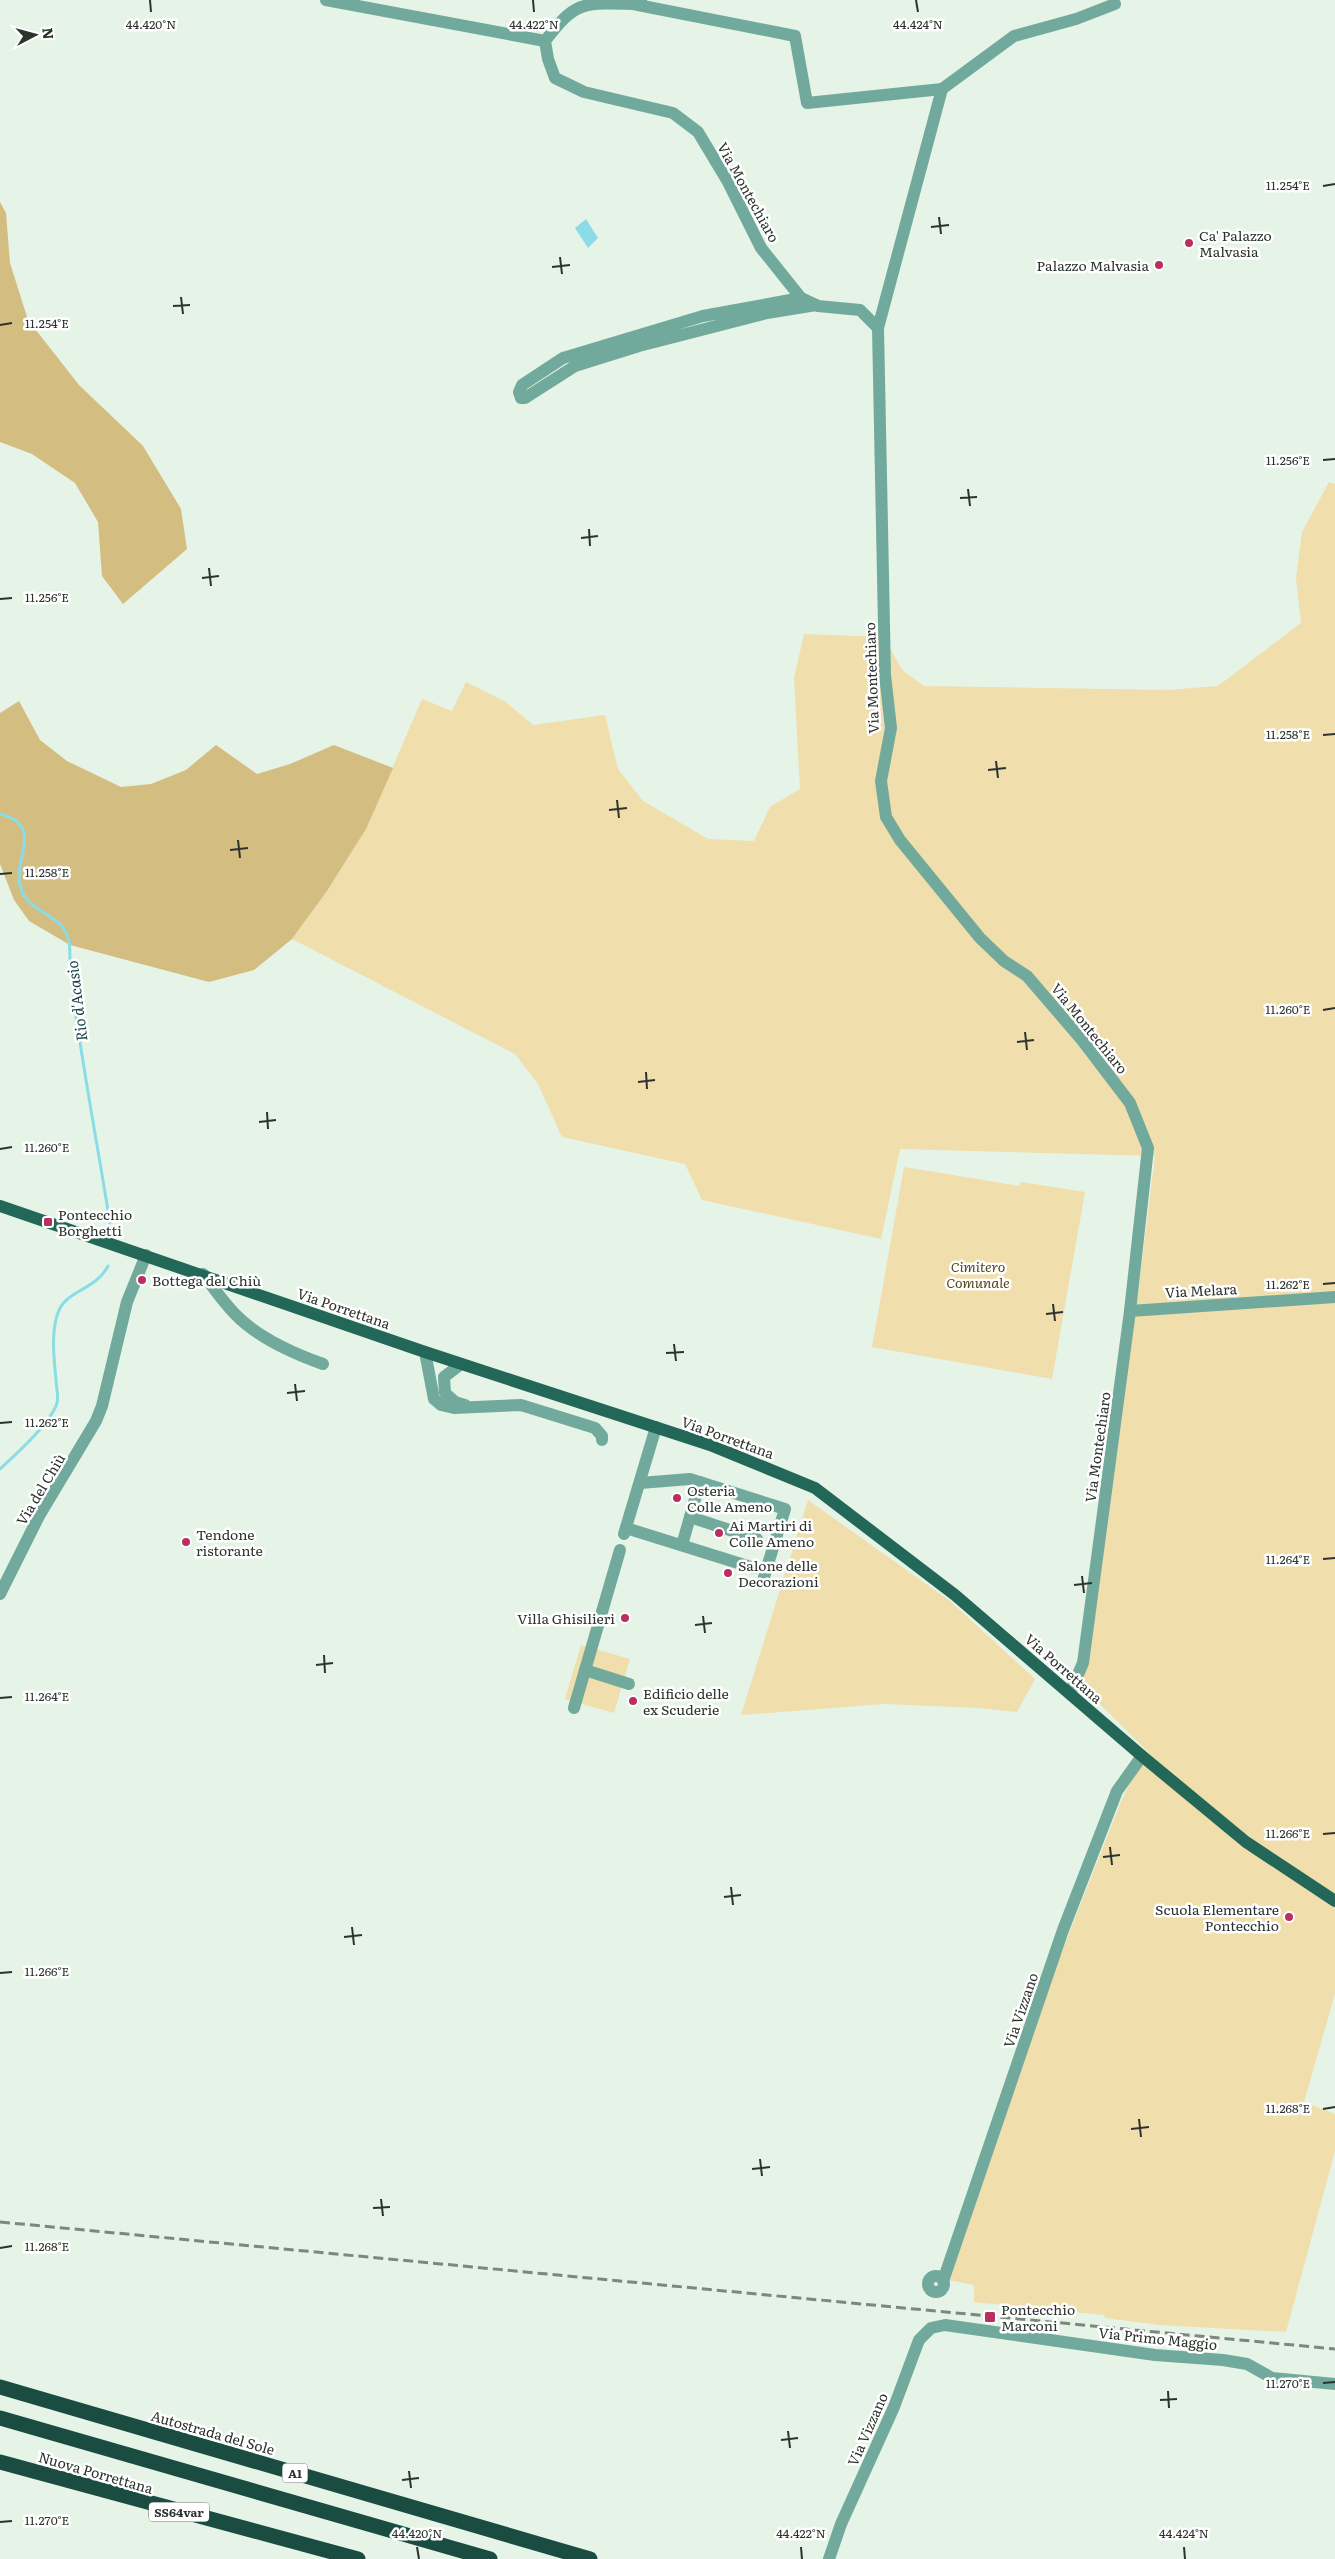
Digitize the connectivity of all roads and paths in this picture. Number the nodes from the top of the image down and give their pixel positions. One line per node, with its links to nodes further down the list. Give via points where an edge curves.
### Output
1 (326, 0): 4 (street)
2 (637, 2): 4 (street, via 579,5 562,18); 5 (street, via 795,36 807,104)
3 (1115, 4): 5 (street, via 1076,20 1014,36)
4 (545, 41): 6 (street, Via Montechiaro, via 555,78 584,92 673,113 698,132 761,248)
5 (942, 89): 8 (street)
6 (801, 298): 7 (street, Via Montechiaro); 7 (street, via 703,316 563,358 522,385 521,398 575,366 768,313)
7 (816, 305): 8 (street, Via Montechiaro, via 860,310)
8 (878, 328): 13 (street, Via Montechiaro, via 885,676 891,728 881,781 886,817 900,840 980,938 1004,961 1027,976 1130,1103 1148,1148)
9 (0, 1206): 10 (main road, Via Porrettana)
10 (146, 1255): 11 (main road, Via Porrettana); 28 (street, Via del Chiù, via 127,1302 96,1420 40,1516)
11 (203, 1274): 14 (main road, Via Porrettana); 16 (street, via 235,1314 249,1326 276,1344)
12 (1335, 1297): 13 (street, Via Melara)
13 (1130, 1311): 31 (street, Via Montechiaro, via 1083,1663)
14 (425, 1352): 15 (main road, Via Porrettana); 19 (street, via 434,1399 441,1405 454,1408)
15 (446, 1358): 17 (main road, Via Porrettana); 18 (street)
16 (322, 1364)
17 (462, 1364): 18 (street); 20 (main road, Via Porrettana)
18 (444, 1377): 19 (street, via 445,1393 455,1402)
19 (475, 1408): 21 (street, via 521,1405 595,1428)
20 (656, 1428): 23 (street); 31 (main road, Via Porrettana, via 745,1458 815,1488 954,1595)
21 (602, 1440)
22 (700, 1482): 23 (street, via 690,1479); 24 (street); 26 (street, via 785,1509 761,1572)
23 (640, 1483): 26 (street, via 626,1531)
24 (690, 1518): 25 (street); 26 (street)
25 (757, 1539)
26 (682, 1545)
27 (620, 1550): 29 (street)
28 (0, 1594)
29 (585, 1670): 30 (street); 32 (street)
30 (629, 1684)
31 (1070, 1693): 33 (main road, Via Porrettana)
32 (574, 1708)
33 (1142, 1756): 34 (main road, Via Porrettana, via 1257,1850); 35 (street, Via Vizzano, via 1117,1791 1063,1930 947,2267)
34 (1335, 1901)
35 (940, 2278)
36 (945, 2325): 37 (street, Via Primo Maggio, via 1155,2354 1223,2360 1247,2364 1272,2378); 44 (street, Via Vizzano, via 931,2328 920,2340)
37 (1335, 2384)
38 (0, 2387): 43 (highway, Autostrada del Sole / A1)
39 (0, 2418): 42 (highway, A1)
40 (0, 2462): 41 (highway, Nuova Porrettana / SS64var)
41 (358, 2559)
42 (490, 2559)
43 (590, 2559)
44 (828, 2559)

